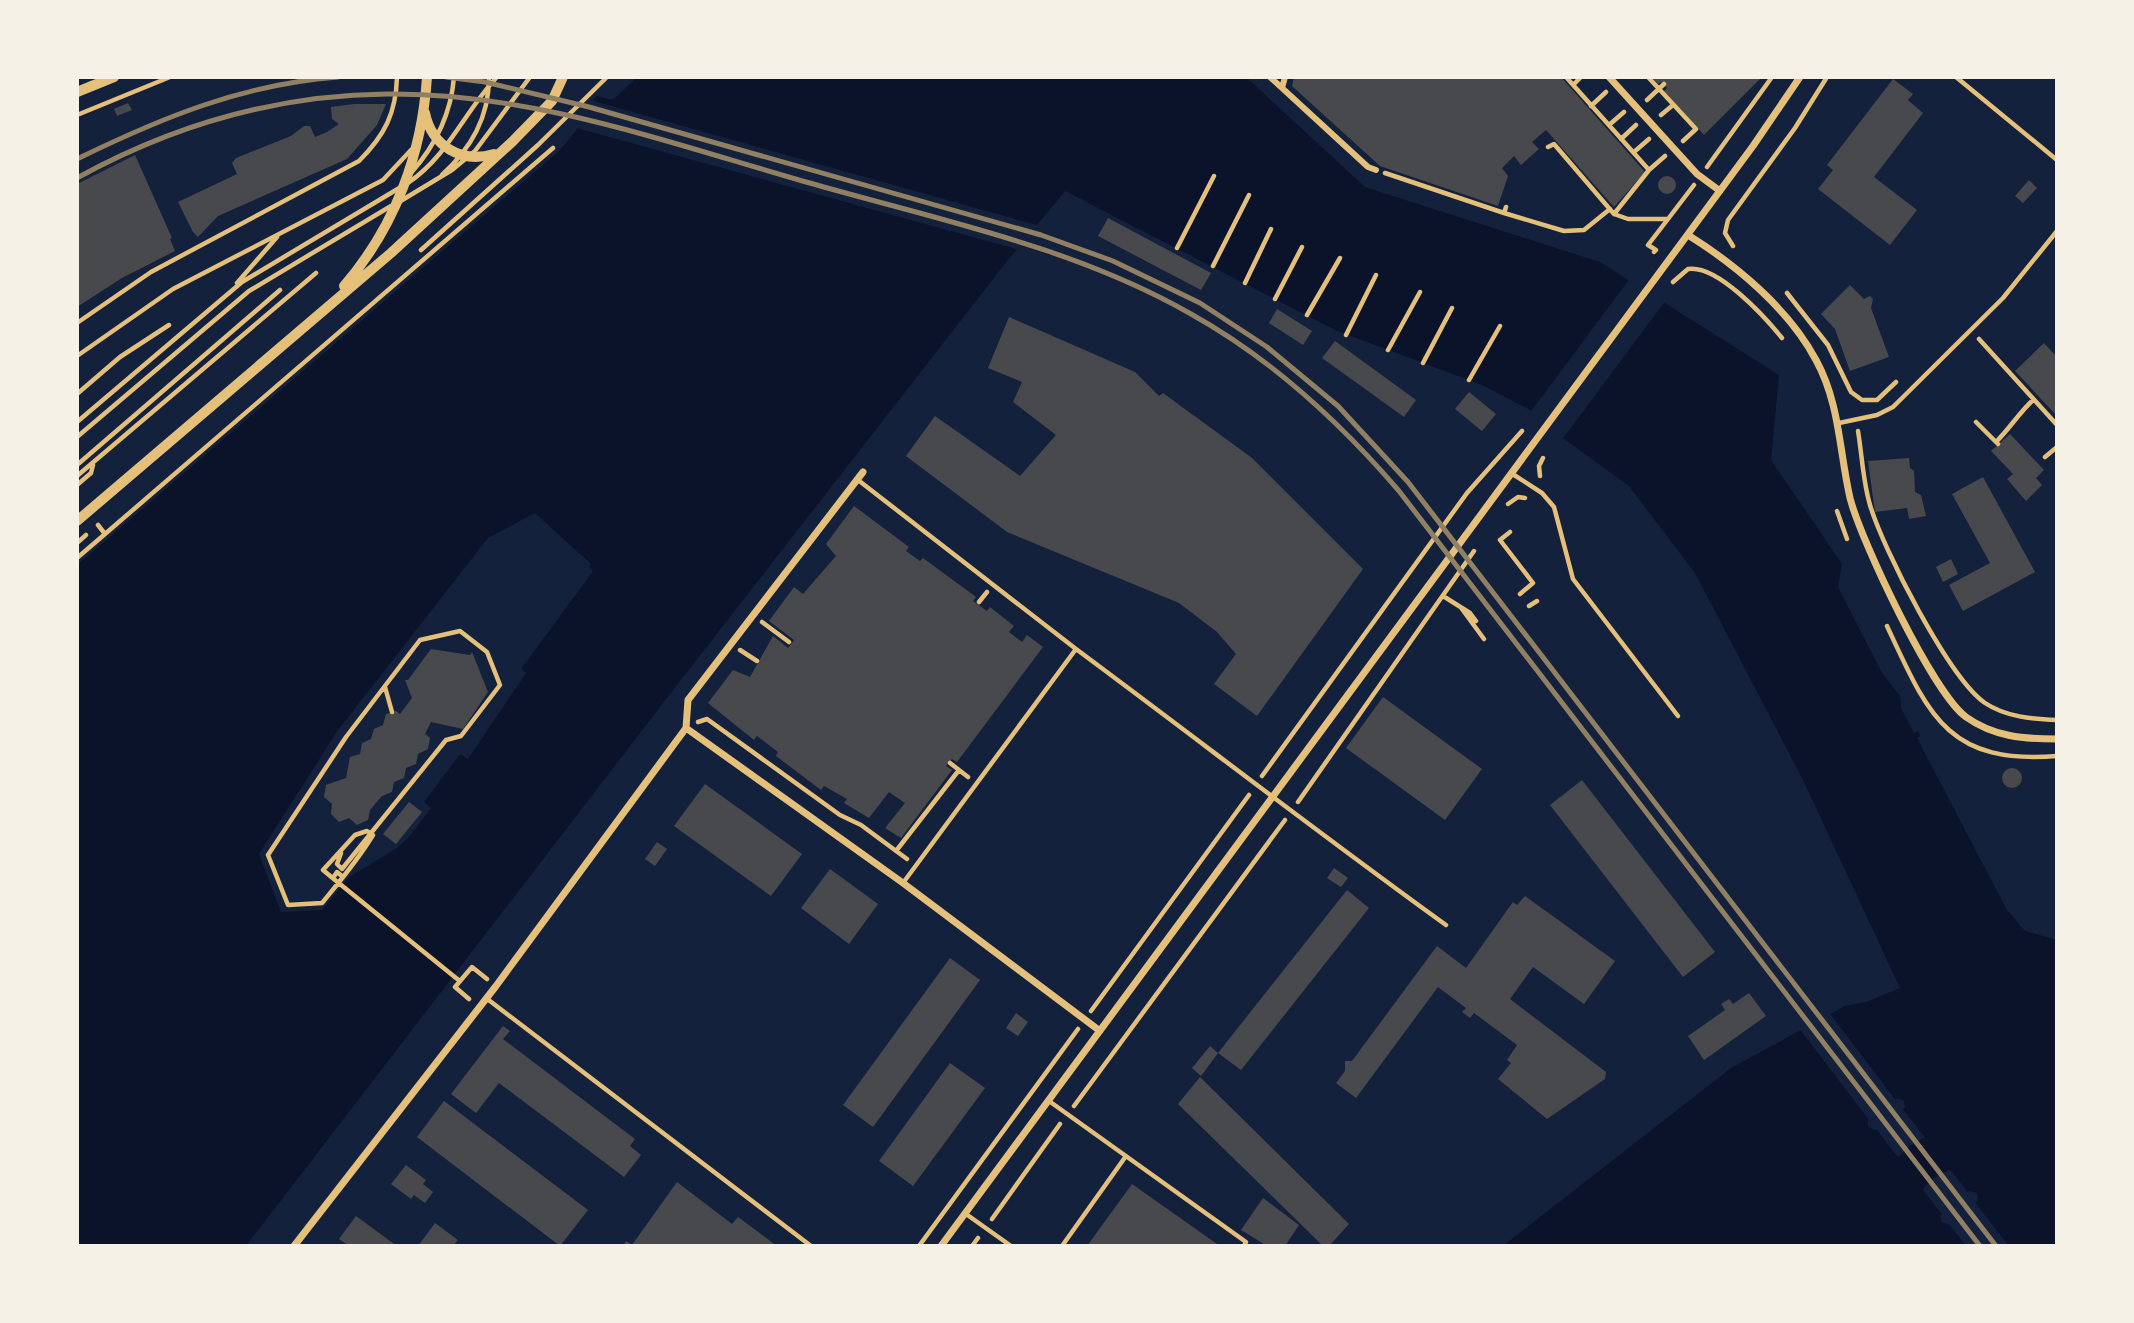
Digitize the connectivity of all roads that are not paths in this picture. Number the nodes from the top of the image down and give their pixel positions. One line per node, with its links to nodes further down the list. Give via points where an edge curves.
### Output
1 (114, 77): 17 (street)
2 (427, 77): 18 (street)
3 (454, 77): 20 (lane)
4 (489, 77): 14 (lane)
5 (497, 77): 14 (lane)
6 (530, 77): 23 (lane, via 490,135)
7 (563, 77): 16 (street)
8 (570, 77): 16 (street)
9 (1270, 77): 15 (street)
10 (1285, 77): 15 (street)
11 (1609, 77): 27 (street, via 1700,177)
12 (1800, 77): 27 (street)
13 (1955, 77): 24 (lane)
14 (489, 85): 21 (lane); 23 (lane, via 481,122)
15 (1282, 88): 25 (street)
16 (559, 91): 22 (street)
17 (77, 92)
18 (425, 99): 19 (street); 20 (street, via 428,123)
19 (421, 127): 26 (street); 30 (lane, via 411,149 388,176)
20 (436, 138): 21 (street); 26 (lane)
21 (447, 148): 23 (street); 26 (lane)
22 (502, 150): 23 (street); 33 (street, via 398,247)
23 (465, 156): 28 (lane)
24 (2057, 160)
25 (1376, 170)
26 (406, 181): 28 (street); 32 (lane)
27 (1720, 191): 31 (street)
28 (397, 203): 33 (street, via 364,260); 37 (lane, via 240,297)
29 (2057, 231): 36 (lane, via 1974,328 1893,407)
30 (283, 232): 32 (lane); 34 (lane, via 173,289)
31 (1688, 235): 36 (street, via 1720,257 1794,327 1822,371); 39 (street)
32 (226, 294): 35 (lane)
33 (315, 315): 41 (street)
34 (77, 356)
35 (77, 422)
36 (1839, 423): 45 (street, via 1859,524 1938,686 1963,714 1991,731)
37 (77, 437)
38 (863, 472): 40 (street)
39 (1511, 473): 43 (lane, via 1538,491 1558,514 1573,579); 46 (street)
40 (858, 480): 42 (lane); 44 (street, via 688,700)
41 (77, 521)
42 (1076, 649): 46 (lane); 47 (lane)
43 (1678, 716)
44 (686, 727): 47 (street); 49 (street)
45 (2057, 739)
46 (1271, 799): 48 (lane); 50 (street)
47 (903, 883): 50 (street)
48 (1446, 925)
49 (486, 998): 54 (street); 55 (lane)
50 (1100, 1031): 51 (street)
51 (1049, 1101): 52 (lane); 53 (street)
52 (1126, 1156): 58 (lane); 59 (lane, via 1246,1242)
53 (965, 1214): 56 (street); 57 (lane)
54 (300, 1244)
55 (811, 1246)
56 (941, 1246)
57 (1011, 1246)
58 (1062, 1246)
59 (1244, 1246)

